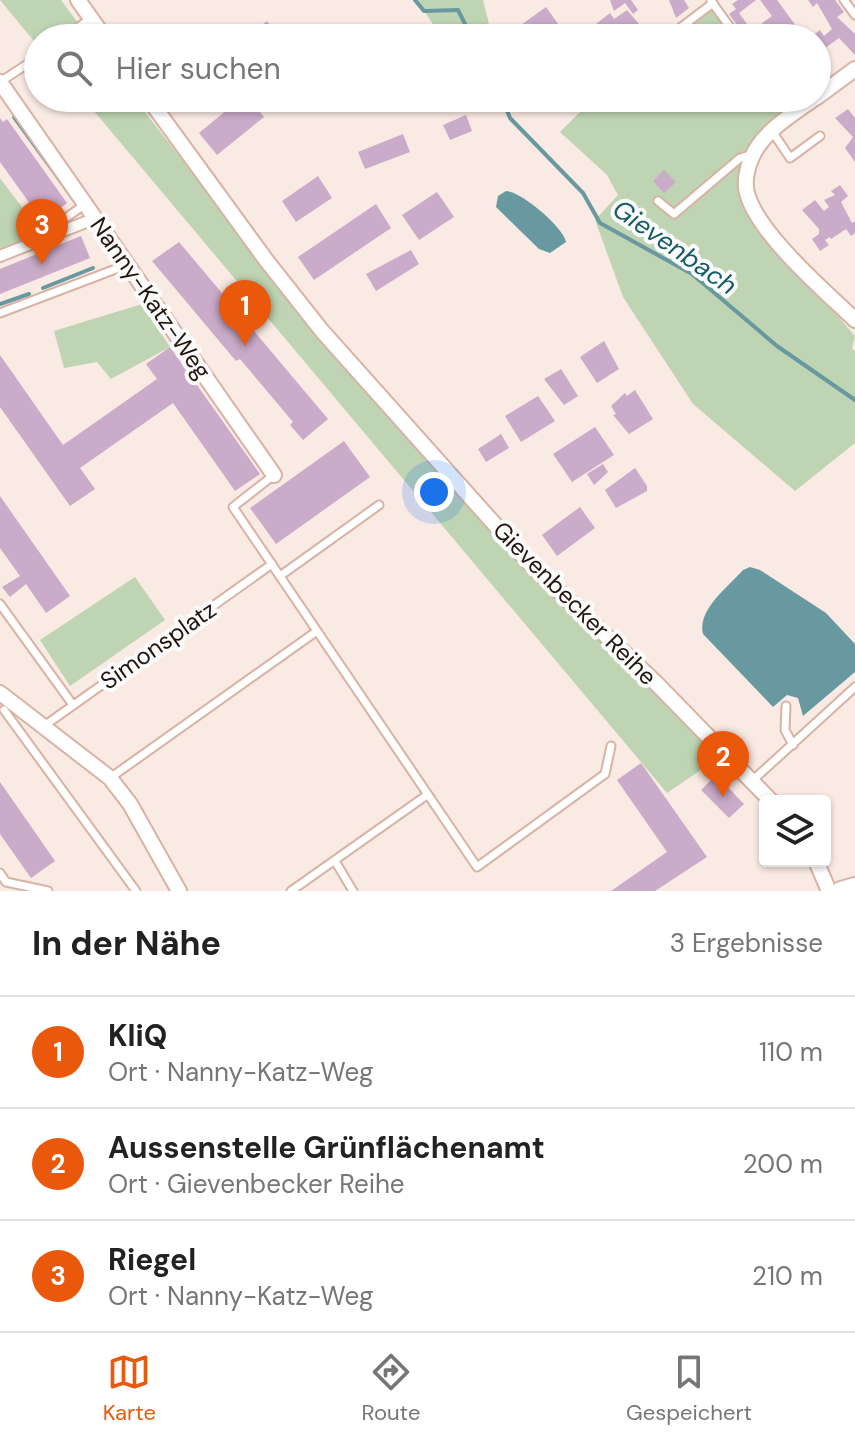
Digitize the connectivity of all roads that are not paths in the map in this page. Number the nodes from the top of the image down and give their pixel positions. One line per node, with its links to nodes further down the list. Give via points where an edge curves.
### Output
1 (78, 0): 5 (street)
2 (844, 0): 4 (lane)
3 (712, 1): 8 (lane); 9 (lane)
4 (855, 15)
5 (91, 18): 6 (lane); 7 (street)
6 (83, 24)
7 (95, 24)
8 (684, 24)
9 (728, 24)
10 (24, 66): 12 (lane, Nanny-Katz-Weg)
11 (855, 69): 13 (street)
12 (0, 82): 21 (street, Nanny-Katz-Weg)
13 (831, 86)
14 (158, 112): 43 (street, Gievenbecker Reihe, via 322,331 530,564)
15 (796, 112): 16 (street)
16 (793, 114): 17 (street)
17 (772, 131): 18 (lane, via 790,158); 19 (street)
18 (820, 136)
19 (752, 155): 20 (lane, via 740,158 674,214); 27 (street, via 746,192 756,215)
20 (658, 201)
21 (86, 203): 22 (lane, via 63,220); 23 (street, Nanny-Katz-Weg)
22 (48, 218)
23 (96, 218): 24 (street); 25 (street, Nanny-Katz-Weg)
24 (0, 256)
25 (129, 264): 26 (lane); 28 (street, Nanny-Katz-Weg)
26 (0, 313)
27 (855, 320)
28 (274, 475): 30 (lane, via 233,507)
29 (379, 505): 31 (lane)
30 (272, 564): 31 (lane); 36 (lane, Simonsplatz)
31 (280, 576): 33 (lane)
32 (0, 604): 36 (lane)
33 (317, 631): 42 (lane); 44 (lane)
34 (855, 687): 40 (lane)
35 (0, 693): 39 (street)
36 (73, 705): 39 (lane, Simonsplatz)
37 (786, 706): 40 (lane, via 785,730)
38 (4, 710): 51 (lane)
39 (44, 726): 42 (street)
40 (793, 745): 43 (lane)
41 (611, 746): 44 (lane, via 605,774 477,867)
42 (110, 778): 52 (street)
43 (752, 781): 45 (street, Gievenbecker Reihe)
44 (427, 795): 46 (lane)
45 (765, 795)
46 (335, 861): 53 (lane); 54 (lane)
47 (819, 867): 55 (street)
48 (0, 873): 50 (lane, via 6,882)
49 (855, 887): 56 (main road)
50 (48, 891)
51 (136, 891)
52 (179, 891)
53 (291, 891)
54 (353, 891)
55 (829, 891)
56 (842, 891)

